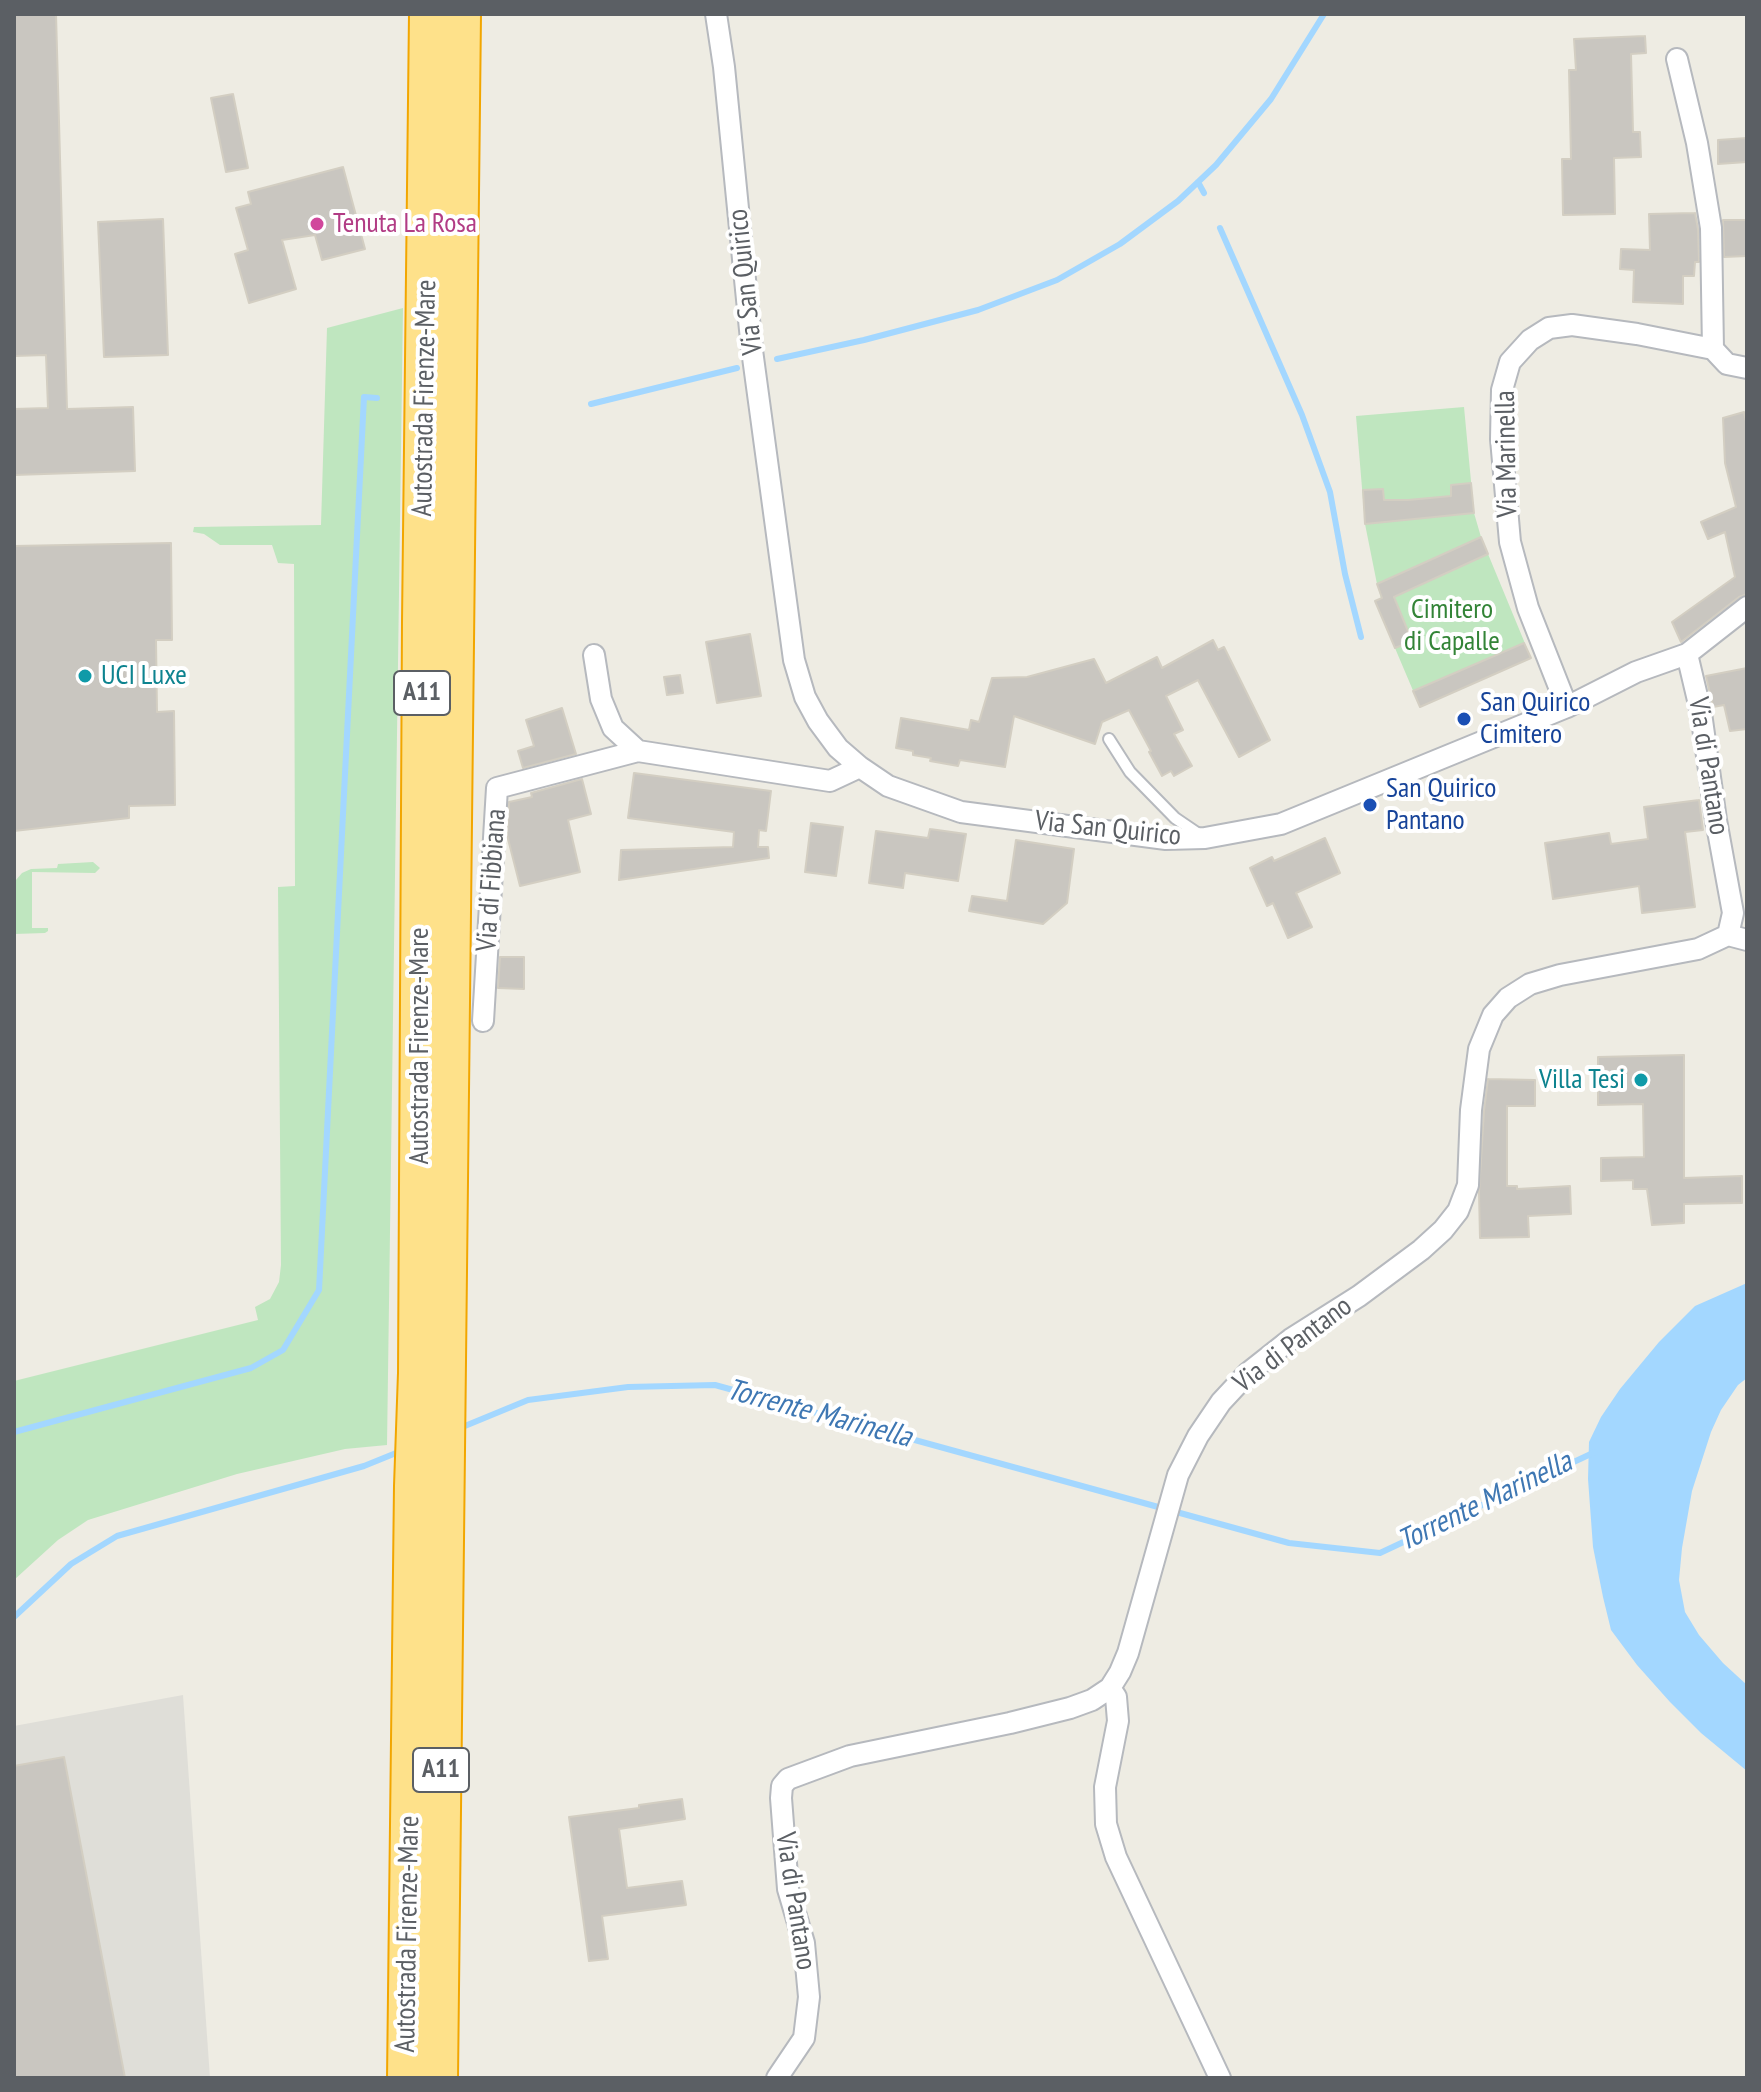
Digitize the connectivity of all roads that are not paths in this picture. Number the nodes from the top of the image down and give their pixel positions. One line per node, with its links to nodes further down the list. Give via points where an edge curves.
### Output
1 (429, 14): 17 (highway, Autostrada Firenze-Mare / A11, via 422,621)
2 (461, 14): 17 (highway, Autostrada Firenze-Mare / A11)
3 (716, 14): 13 (street, Via San Quirico, via 752,350 794,660 818,721)
4 (1677, 59): 5 (street, via 1711,228)
5 (1713, 349): 6 (street, Via Marinella, via 1727,364); 10 (street, Via Marinella, via 1572,325 1549,328 1510,362 1502,390 1501,427 1510,542 1528,608)
6 (1747, 368)
7 (1747, 607): 8 (street, Via San Quirico)
8 (1687, 654): 10 (street, Via San Quirico, via 1636,672); 15 (street, Via di Pantano)
9 (594, 655): 12 (street, via 601,699 613,728)
10 (1567, 707): 14 (street, Via San Quirico, via 1281,824)
11 (1109, 739): 14 (lane, via 1130,772 1175,818)
12 (638, 751): 13 (street, via 830,781); 16 (street, Via di Fibbiana, via 497,788)
13 (860, 767): 14 (street, Via San Quirico, via 888,786 961,812 1166,839)
14 (1205, 838)
15 (1737, 938): 18 (street, Via di Pantano, via 1530,984 1493,1015 1479,1049 1468,1185 1458,1211 1421,1250 1291,1339 1221,1402 1178,1475 1128,1653)
16 (483, 1021)
17 (432, 1362): 19 (highway, Autostrada Firenze-Mare / A11, via 414,1486); 20 (highway, Autostrada Firenze-Mare / A11, via 445,1462)
18 (1110, 1688): 21 (street, Via di Pantano, via 1070,1708 850,1756 782,1786 788,1889 804,1943 809,1997 804,2038); 22 (street, via 1118,1721 1105,1787 1106,1824 1116,1857)
19 (407, 2078)
20 (438, 2078)
21 (777, 2078)
22 (1220, 2078)

